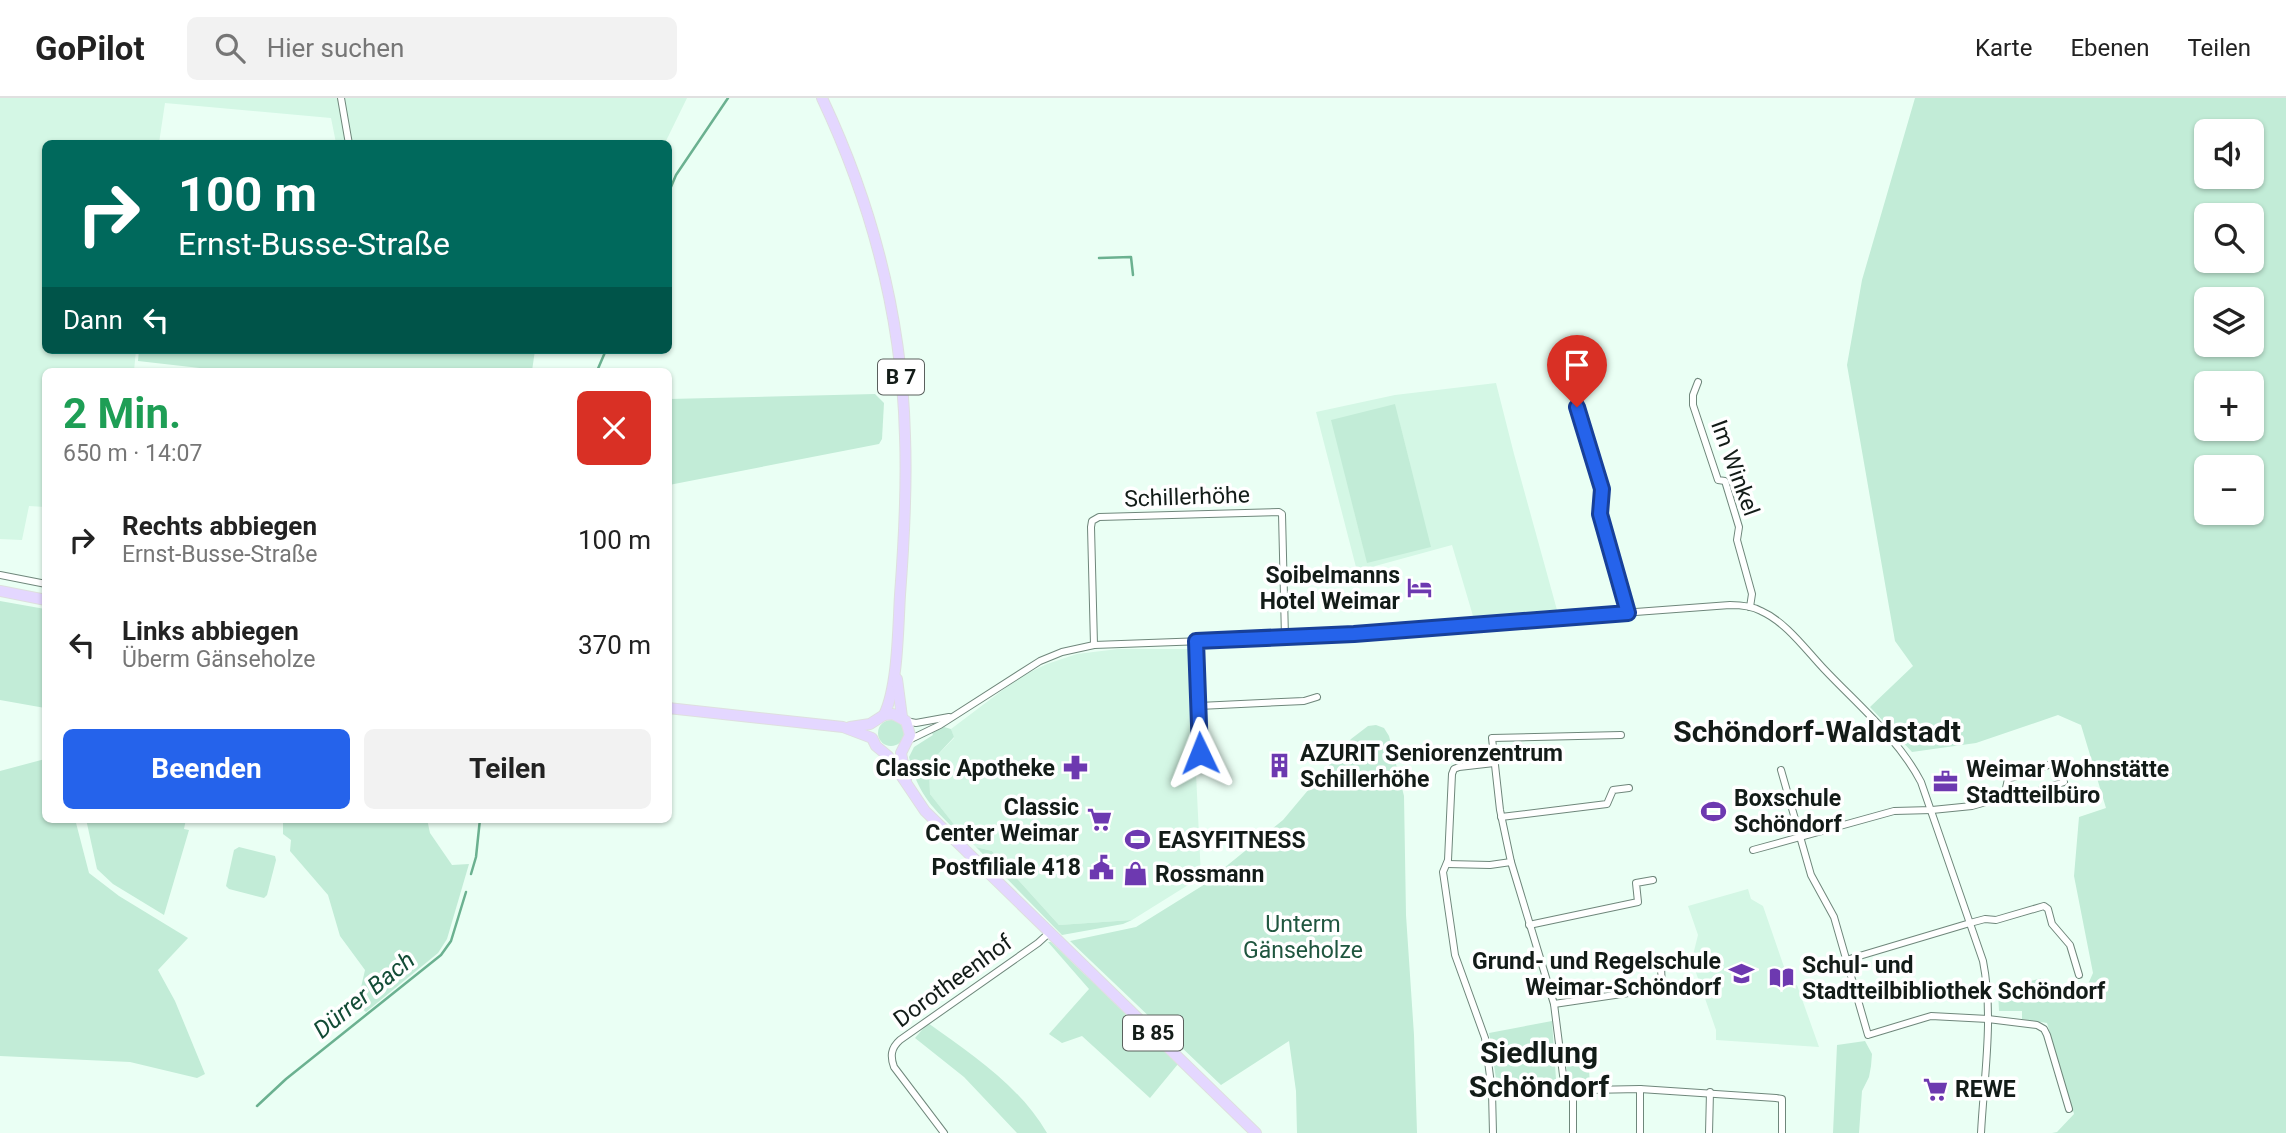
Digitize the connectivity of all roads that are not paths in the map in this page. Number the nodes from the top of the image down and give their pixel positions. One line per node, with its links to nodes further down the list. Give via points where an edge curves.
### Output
1 (341, 98): 3 (street)
2 (822, 98): 15 (main road, B 7, via 874,232 900,362 905,488)
3 (348, 140)
4 (1698, 382): 10 (street, Im Winkel, via 1693,405 1717,480 1726,481 1739,527 1737,540 1752,594)
5 (1573, 392): 11 (street, via 1602,489 1600,514)
6 (0, 575): 7 (street)
7 (42, 583)
8 (0, 591): 9 (main road)
9 (42, 599)
10 (1750, 607): 11 (street); 34 (street, via 1781,625 1882,729 1914,769)
11 (1628, 613): 12 (street)
12 (1285, 638): 13 (street); 14 (street, Schillerhöhe, via 1282,513 1099,517 1091,527)
13 (1196, 641): 14 (street); 17 (street)
14 (1094, 645): 20 (street, via 1040,661)
15 (895, 669): 19 (main road, B 7); 21 (main road, B 7)
16 (1317, 697): 17 (street)
17 (1199, 706): 28 (street)
18 (672, 708): 23 (main road)
19 (884, 715): 21 (main road); 22 (main road)
20 (950, 716): 21 (street, via 916,723); 26 (street)
21 (904, 719): 26 (main road, via 910,730)
22 (875, 722): 23 (main road); 25 (main road)
23 (843, 727): 25 (main road)
24 (1621, 735): 29 (street, via 1492,738)
25 (872, 738): 27 (main road)
26 (906, 744): 27 (main road, via 895,752); 31 (main road, B 85, via 901,758)
27 (883, 751): 31 (main road, B 85)
28 (1200, 753)
29 (1494, 763): 35 (street); 39 (street, via 1459,767 1451,774)
30 (1781, 770): 36 (street)
31 (908, 788): 43 (main road, B 85, via 925,811)
32 (1629, 788): 35 (street, via 1613,790 1607,804)
33 (2004, 797): 33 (street, via 2014,800 2064,782 2057,762 2008,779); 34 (street)
34 (1932, 810): 36 (street, via 1894,811); 41 (street)
35 (1501, 817): 38 (street)
36 (1799, 836): 37 (street); 45 (street, via 1814,883 1834,916)
37 (1753, 850)
38 (1511, 862): 39 (street); 42 (street)
39 (1447, 864): 51 (street, via 1443,872 1449,922 1460,971 1481,1024)
40 (1653, 880): 42 (street, via 1636,883 1638,902)
41 (1970, 923): 45 (street); 46 (street, via 2043,906 2070,945); 48 (street, via 1983,961)
42 (1529, 925): 47 (street)
43 (1049, 933): 54 (street, Dorotheenhof, via 892,1050 894,1067); 55 (main road, B 85)
44 (1691, 959): 47 (street, via 1661,967 1662,988)
45 (1846, 960): 48 (street, via 1868,1035 1931,1016)
46 (2079, 975)
47 (1554, 1004): 50 (street)
48 (1988, 1019): 53 (street, via 2044,1028); 61 (street)
49 (1640, 1090): 50 (street); 52 (street); 58 (street)
50 (1569, 1091): 51 (street); 57 (street)
51 (1492, 1092): 56 (street)
52 (1710, 1093): 59 (street); 60 (street, via 1782,1099)
53 (2068, 1109)
54 (944, 1133)
55 (1256, 1133)
56 (1493, 1133)
57 (1573, 1133)
58 (1640, 1133)
59 (1709, 1133)
60 (1782, 1133)
61 (1981, 1133)

